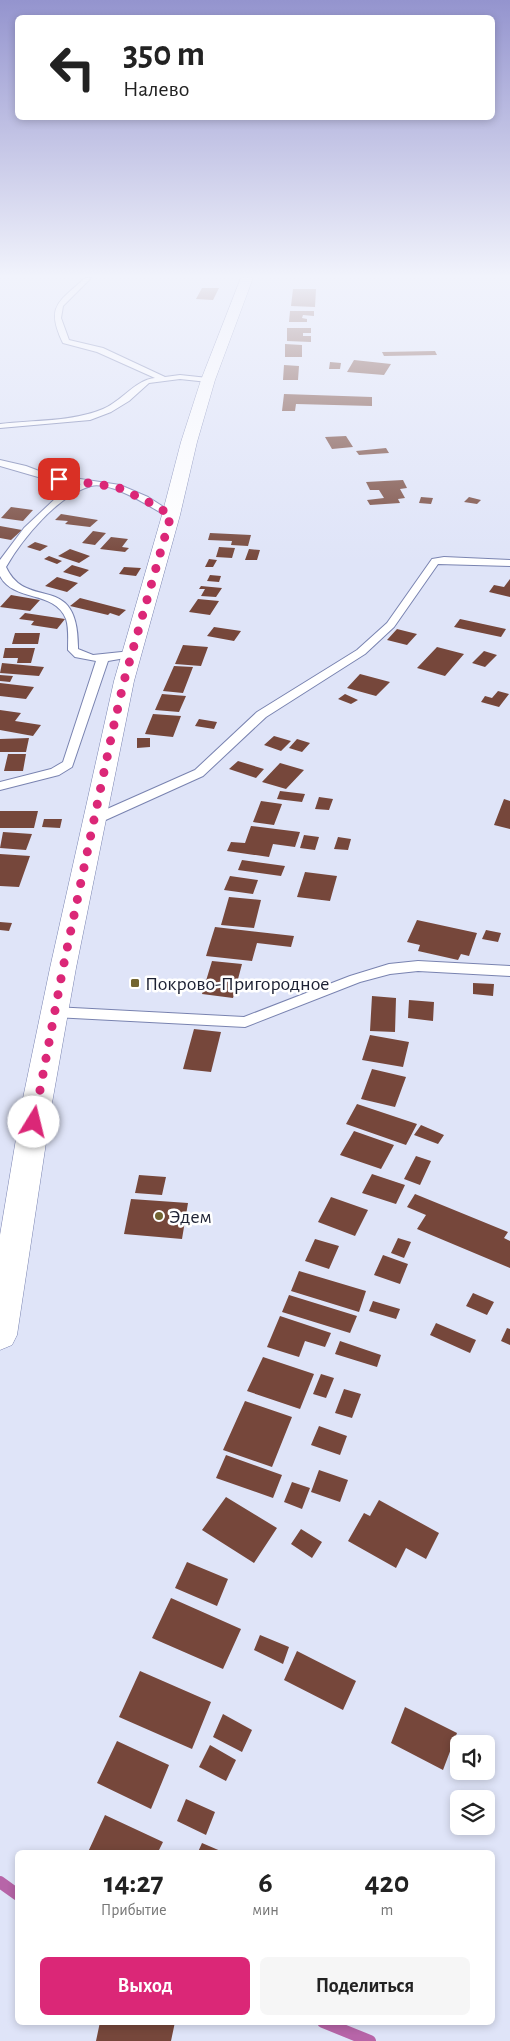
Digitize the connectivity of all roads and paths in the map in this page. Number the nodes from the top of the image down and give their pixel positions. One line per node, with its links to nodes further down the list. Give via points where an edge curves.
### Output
1 (151, 373): 3 (lane)
2 (211, 373): 4 (main road)
3 (162, 378): 4 (lane); 5 (lane, via 147,381 126,399 87,418)
4 (208, 380): 8 (main road)
5 (0, 426)
6 (0, 462): 7 (lane, via 45,476)
7 (88, 484): 8 (lane, via 117,487); 11 (lane, via 60,499 26,532 1,567 3,577 15,588 53,598 62,604 71,618 73,650 80,657)
8 (171, 515): 10 (main road)
9 (510, 563): 13 (lane, via 435,561 383,633 361,653 284,698 250,723 199,773)
10 (132, 654): 11 (lane); 13 (main road)
11 (103, 658): 12 (lane, via 68,764 55,772)
12 (0, 786)
13 (94, 820): 15 (main road)
14 (510, 972): 15 (lane, via 418,966 388,968 245,1022)
15 (54, 1012): 16 (main road)
16 (0, 1335)

